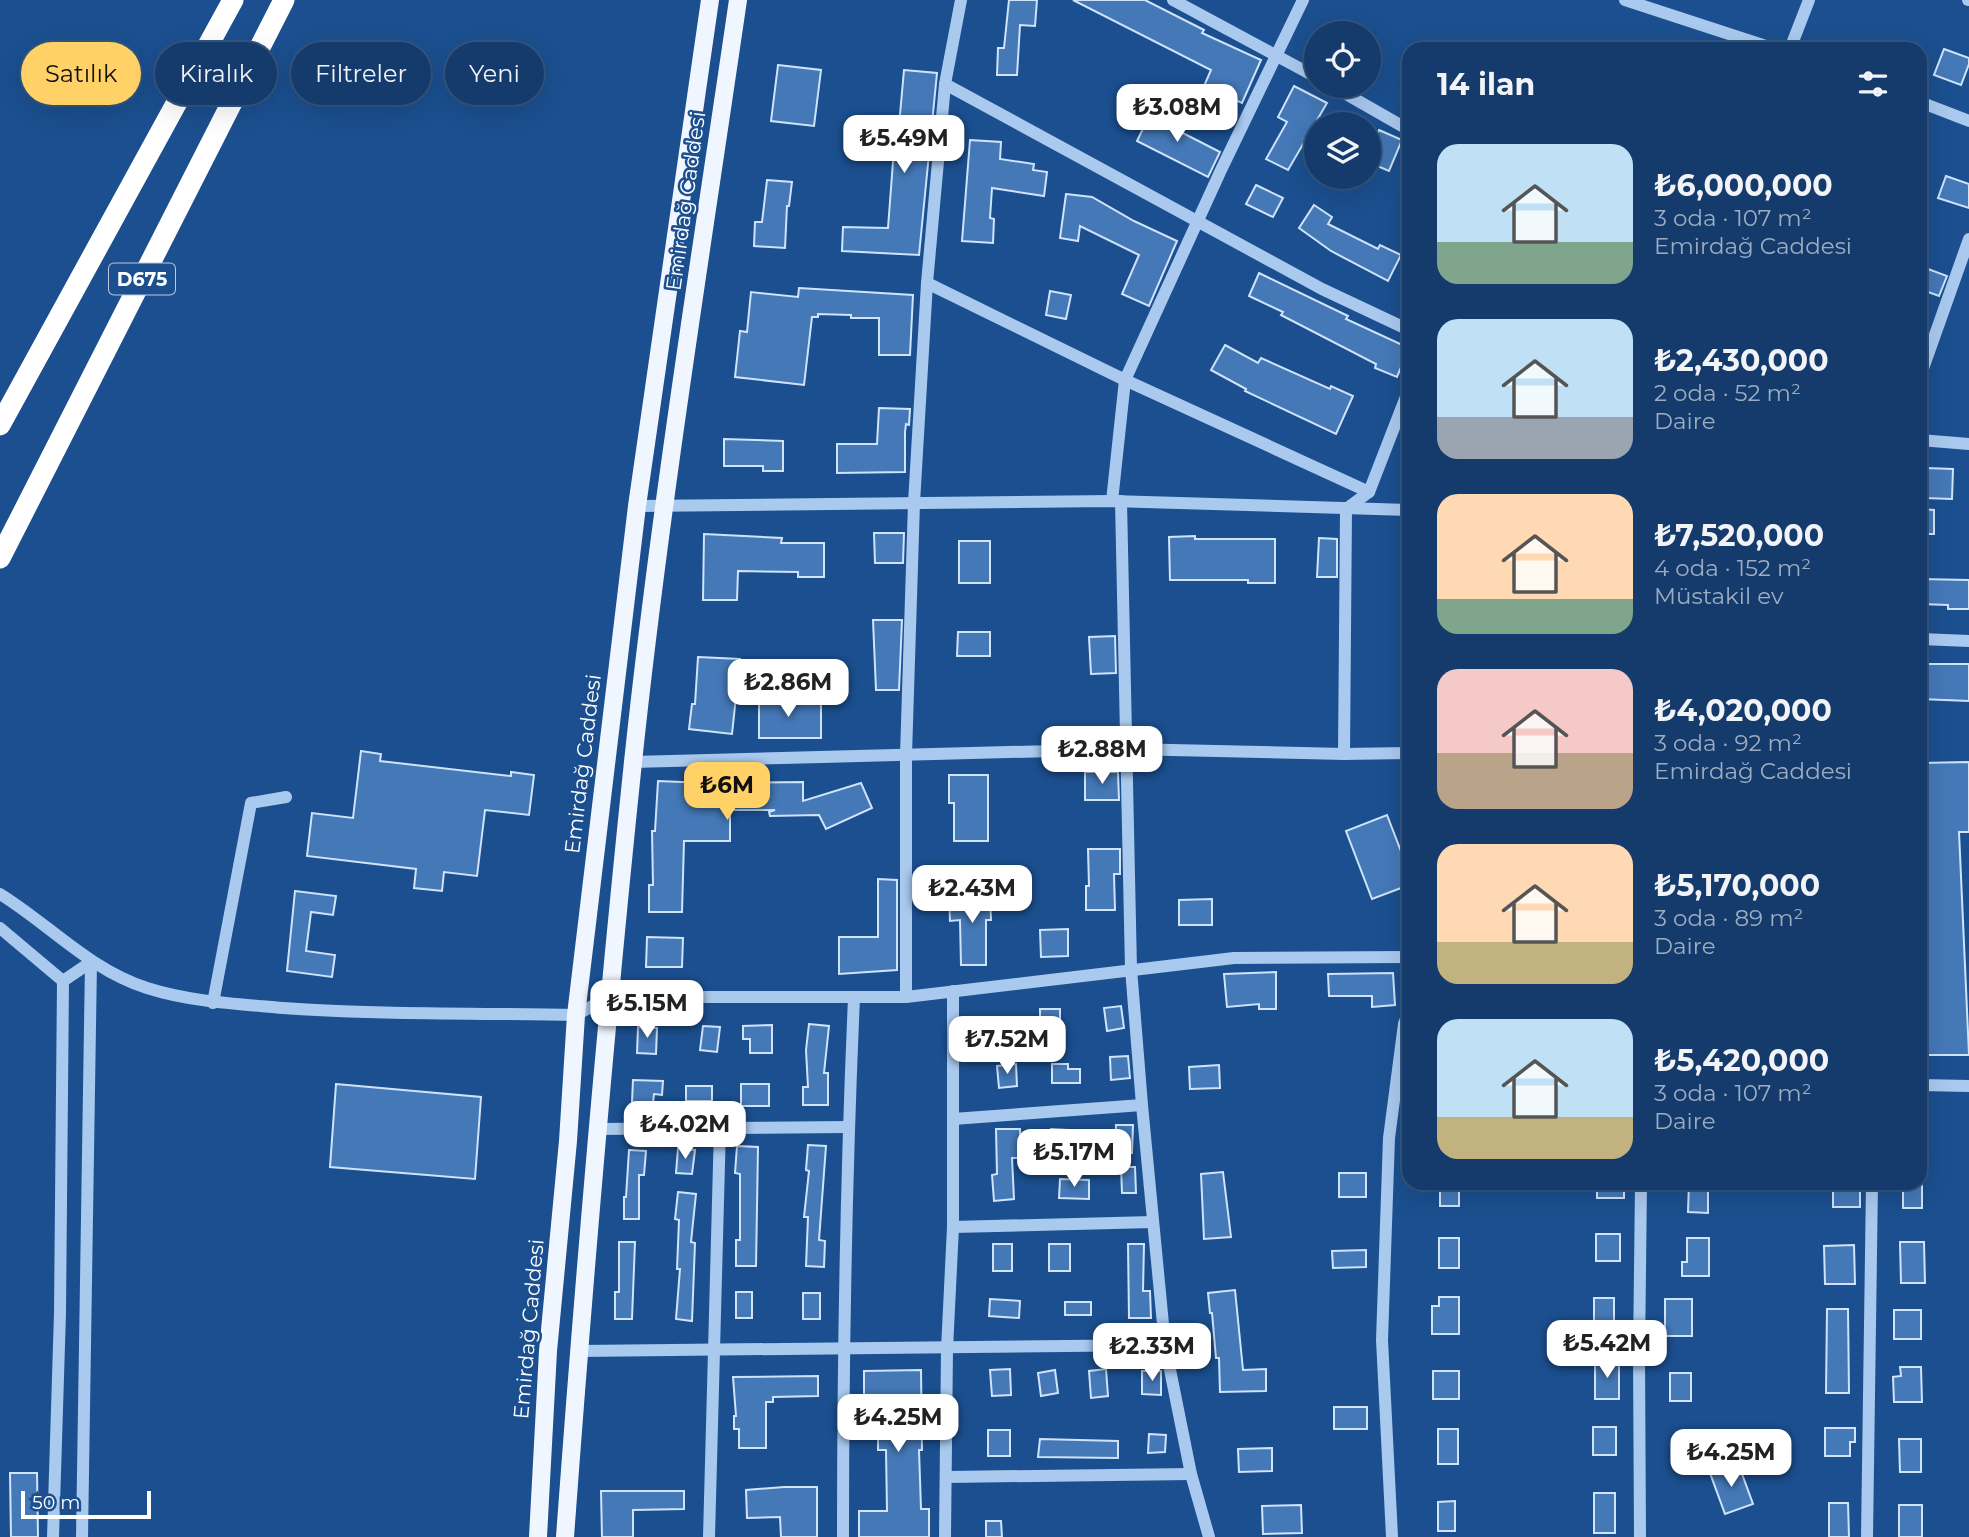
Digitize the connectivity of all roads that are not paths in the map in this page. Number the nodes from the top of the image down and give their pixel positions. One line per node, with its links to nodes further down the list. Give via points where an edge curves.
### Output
1 (233, 0): 26 (highway, D675)
2 (284, 0): 36 (highway, D675)
3 (710, 0): 33 (main road, Emirdağ Caddesi)
4 (738, 0): 32 (main road, Emirdağ Caddesi)
5 (961, 0): 14 (street)
6 (1173, 0): 12 (street)
7 (1303, 0): 12 (street)
8 (1625, 0): 10 (street)
9 (1809, 0): 11 (street)
10 (1754, 42)
11 (1793, 42)
12 (1276, 54): 13 (street); 19 (street)
13 (1304, 70)
14 (946, 84): 19 (street); 21 (street)
15 (1353, 98): 18 (street)
16 (1927, 105): 17 (street)
17 (1969, 121)
18 (1402, 126)
19 (1198, 222): 22 (street); 24 (street)
20 (1969, 239): 23 (street)
21 (927, 284): 24 (street); 31 (street)
22 (1402, 328)
23 (1927, 357)
24 (1125, 380): 29 (street); 30 (street)
25 (1402, 407): 29 (street)
26 (0, 425)
27 (1927, 441): 28 (street)
28 (1969, 444)
29 (1369, 492): 34 (street)
30 (1116, 501): 31 (street); 34 (street); 39 (street)
31 (914, 503): 32 (street); 42 (street)
32 (664, 504): 33 (street); 43 (main road, Emirdağ Caddesi)
33 (637, 506): 56 (main road, Emirdağ Caddesi)
34 (1346, 509): 35 (street); 41 (street)
35 (1402, 510)
36 (0, 558)
37 (1927, 639): 38 (street)
38 (1969, 641)
39 (1127, 749): 41 (street); 42 (street); 49 (street)
40 (1402, 753): 41 (street)
41 (1344, 754)
42 (906, 755): 43 (street); 53 (street)
43 (633, 762): 52 (main road, Emirdağ Caddesi)
44 (286, 797): 55 (street, via 251,803)
45 (0, 894): 48 (street)
46 (0, 928): 50 (street)
47 (1402, 957): 49 (street, via 1234,958)
48 (91, 962): 50 (street); 55 (street, via 146,988); 77 (street)
49 (1131, 969): 51 (street); 60 (street)
50 (63, 981): 76 (street)
51 (953, 991): 53 (street); 61 (street)
52 (609, 997): 54 (street); 56 (street); 64 (main road, Emirdağ Caddesi)
53 (906, 997): 54 (street)
54 (854, 998): 63 (street)
55 (213, 1003): 56 (street, via 332,1012)
56 (576, 1016): 78 (main road, Emirdağ Caddesi)
57 (1402, 1052): 84 (street, via 1389,1138 1382,1340)
58 (1927, 1085): 59 (street)
59 (1969, 1086)
60 (1142, 1105): 61 (street); 67 (street)
61 (953, 1118): 68 (street)
62 (720, 1127): 63 (street); 64 (street); 70 (street)
63 (848, 1127): 71 (street)
64 (597, 1129): 73 (main road, Emirdağ Caddesi)
65 (1641, 1190): 85 (street)
66 (1872, 1190): 86 (street)
67 (1153, 1222): 68 (street); 69 (street)
68 (953, 1227): 72 (street)
69 (1165, 1345): 72 (street); 74 (street)
70 (714, 1348): 71 (street); 73 (street); 80 (street)
71 (843, 1348): 72 (street); 81 (street)
72 (947, 1349): 75 (street)
73 (579, 1351): 79 (main road, Emirdağ Caddesi)
74 (1191, 1474): 75 (street); 83 (street)
75 (946, 1477): 82 (street)
76 (53, 1537)
77 (82, 1537)
78 (537, 1537)
79 (565, 1537)
80 (709, 1537)
81 (843, 1537)
82 (945, 1537)
83 (1209, 1537)
84 (1392, 1537)
85 (1640, 1537)
86 (1867, 1537)

